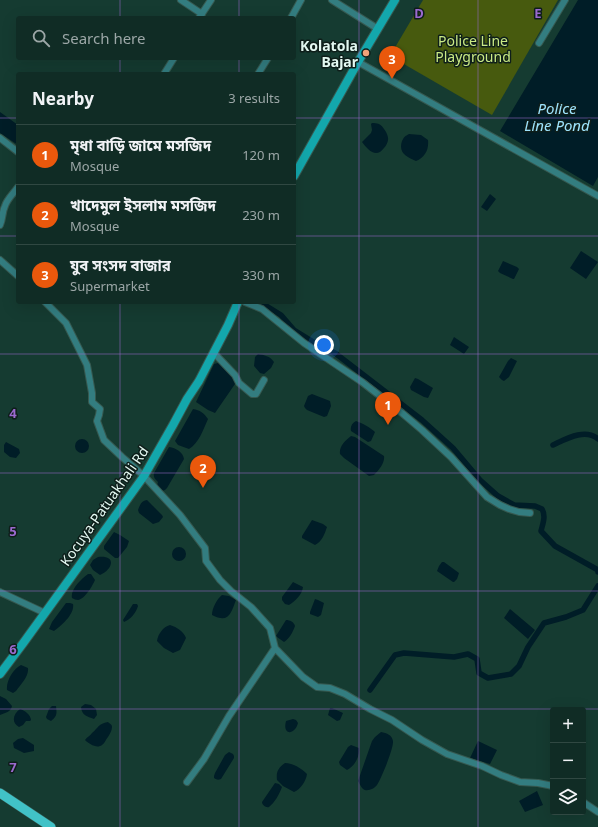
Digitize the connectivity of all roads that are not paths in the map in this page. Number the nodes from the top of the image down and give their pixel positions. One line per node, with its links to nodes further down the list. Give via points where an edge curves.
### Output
1 (181, 0): 7 (street)
2 (211, 0): 7 (street)
3 (301, 0): 8 (street)
4 (332, 0): 9 (street)
5 (395, 0): 9 (main road)
6 (565, 0): 10 (street)
7 (201, 16)
8 (291, 16)
9 (378, 29): 13 (main road)
10 (539, 43)
11 (173, 60): 14 (street)
12 (267, 60): 15 (street)
13 (358, 62): 18 (main road); 20 (street)
14 (165, 72)
15 (259, 72)
16 (0, 138): 17 (street)
17 (16, 150)
18 (296, 172)
19 (16, 190): 21 (street, via 5,204)
20 (598, 196)
21 (0, 225)
22 (0, 260): 23 (street)
23 (16, 274)
24 (47, 304): 29 (street, via 66,323 87,364 92,402 100,409 97,421 104,440)
25 (237, 304): 27 (main road, Kocuya-Patuakhali Rd)
26 (250, 304): 30 (street, via 262,309 304,343 402,413 451,457 487,497 509,509)
27 (214, 353): 28 (street, via 235,375 239,383 252,394 256,394); 29 (main road, Kocuya-Patuakhali Rd)
28 (264, 380)
29 (144, 476): 32 (main road, Kocuya-Patuakhali Rd); 33 (street, via 180,515 205,548 206,561 220,580 270,628)
30 (530, 513)
31 (0, 592): 32 (street)
32 (45, 613): 34 (main road, Kocuya-Patuakhali Rd)
33 (275, 648): 35 (street); 36 (street, via 303,677 317,687 330,688 345,694 447,754 520,782)
34 (0, 674)
35 (187, 782)
36 (550, 785)
37 (0, 793): 40 (main road)
38 (586, 804): 39 (street)
39 (598, 812)
40 (52, 827)

